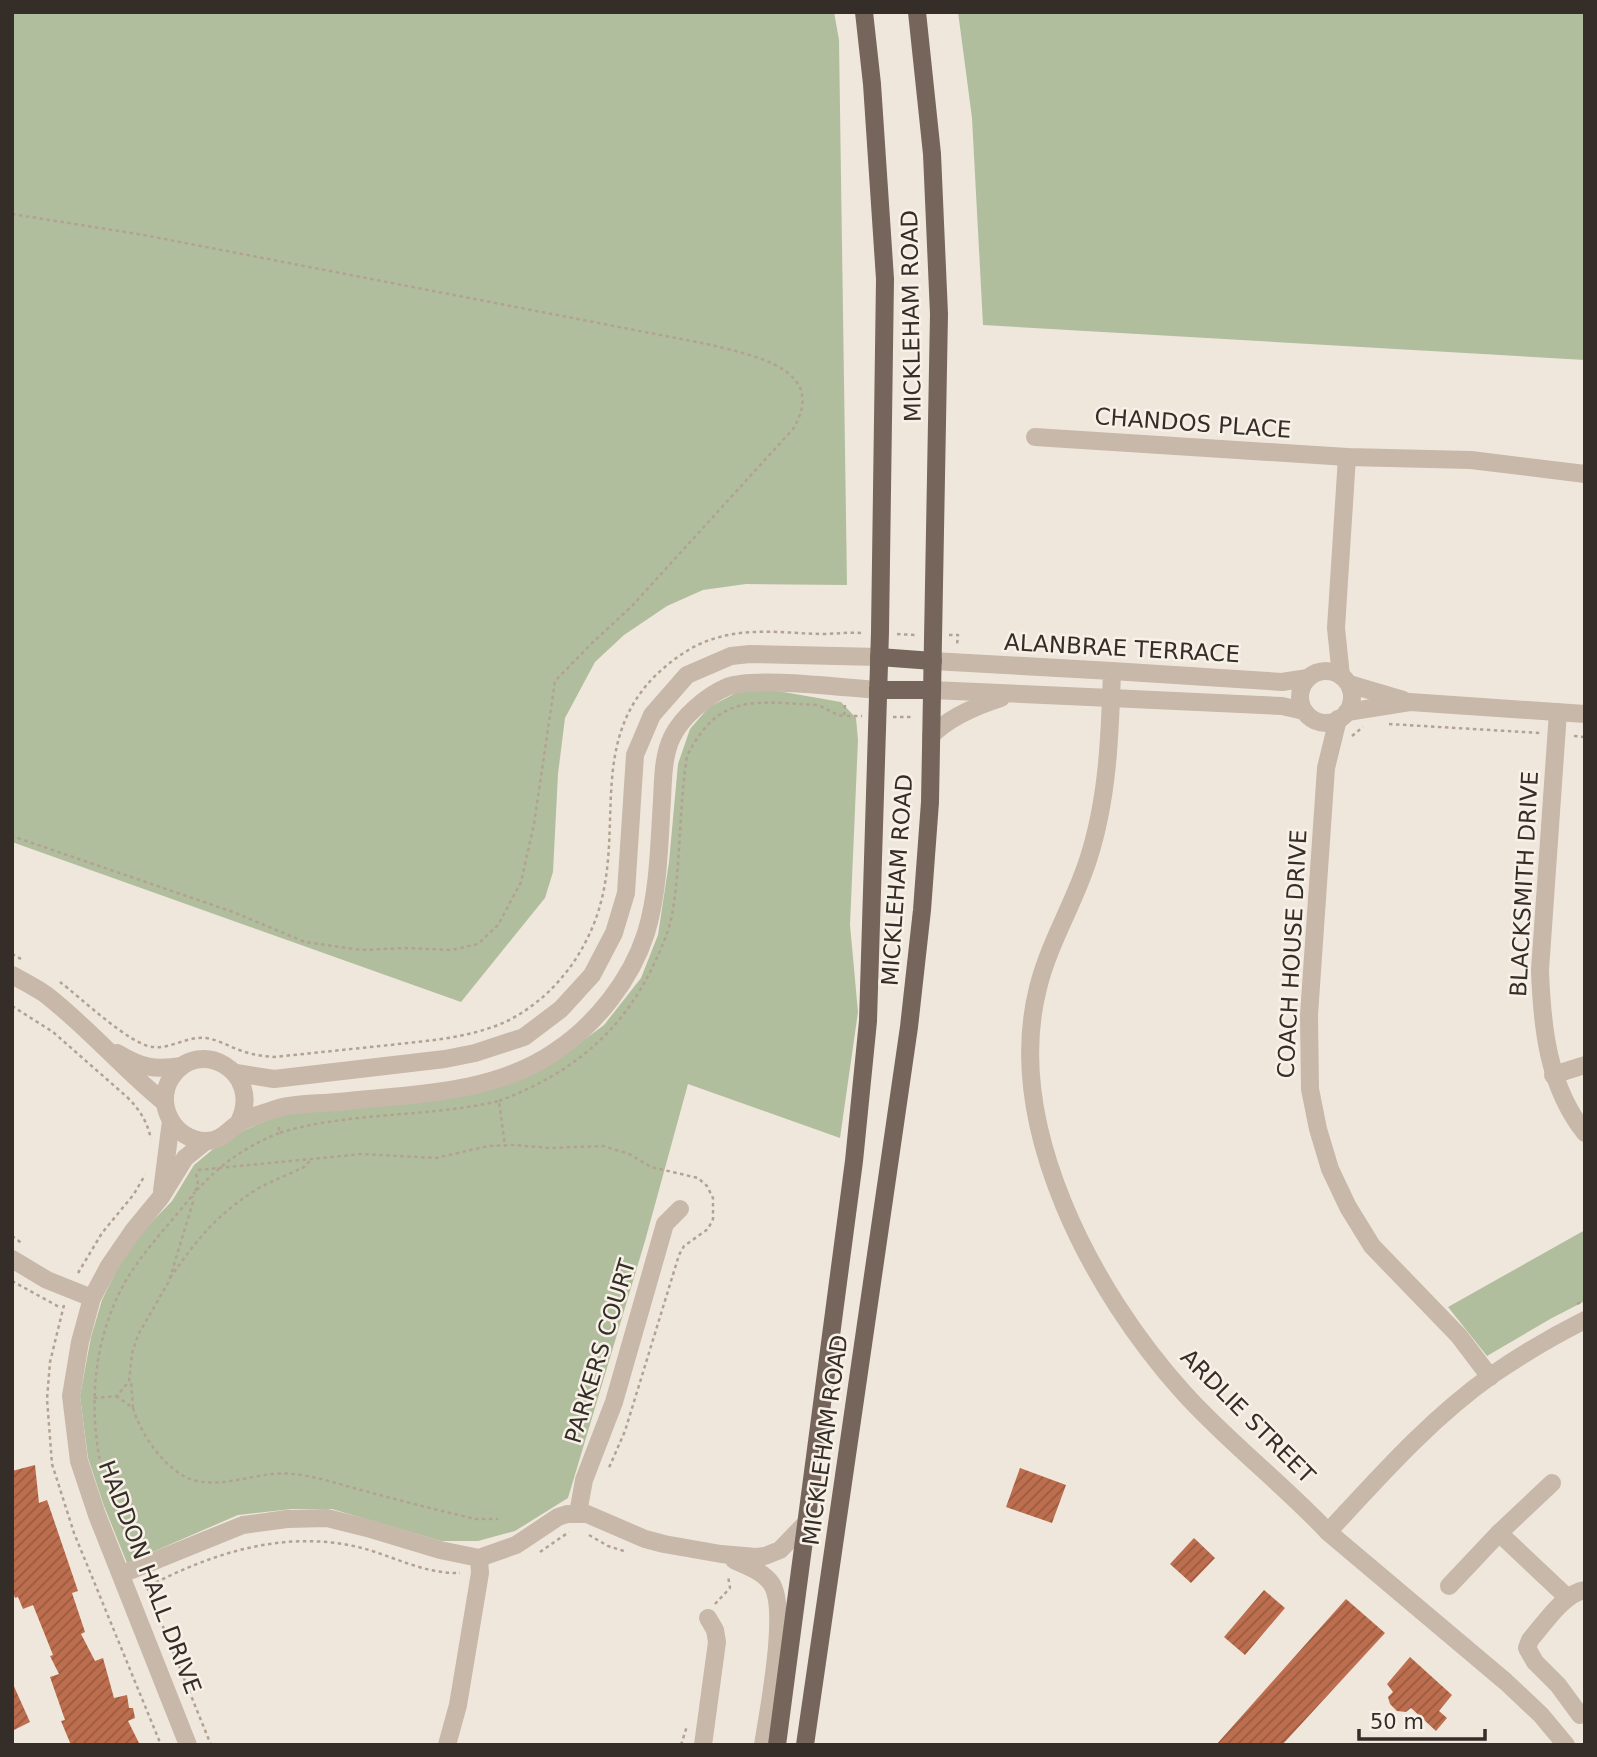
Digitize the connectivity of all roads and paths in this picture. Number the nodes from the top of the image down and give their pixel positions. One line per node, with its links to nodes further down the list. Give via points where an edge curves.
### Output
1 (864, 12): 9 (main road, MICKLEHAM ROAD, via 885,279)
2 (917, 12): 10 (main road, MICKLEHAM ROAD, via 932,154 939,314)
3 (12, 214): 30 (path, via 144,235 712,345 759,357 791,373 802,393 803,412 793,429 631,607 555,681 521,883 498,925 478,944 451,950 362,950 305,942 233,912)
4 (1035, 437): 5 (street, CHANDOS PLACE)
5 (1347, 457): 6 (street, CHANDOS PLACE, via 1471,460); 7 (street)
6 (1585, 474)
7 (1336, 628): 12 (street); 13 (street)
8 (851, 632): 34 (path, via 768,631 710,640 664,666 645,685 614,748 606,871 592,930 559,982 515,1017 488,1029 453,1038 274,1057 257,1056 206,1038 152,1048 139,1044)
9 (879, 657): 10 (main road); 14 (main road, MICKLEHAM ROAD); 38 (street, via 750,654 731,656 687,675 652,715 635,755 626,893 614,933 592,975 561,1009 524,1037 445,1059 274,1079)
10 (933, 661): 11 (street, ALANBRAE TERRACE); 15 (main road, MICKLEHAM ROAD)
11 (1112, 671): 12 (street, ALANBRAE TERRACE, via 1282,682); 17 (street, ARDLIE STREET)
12 (1314, 675): 13 (street, via 1328,671); 21 (street, via 1300,694)
13 (1345, 680): 18 (street); 22 (street, via 1352,698)
14 (878, 690): 15 (main road); 43 (street, via 758,682 729,686 681,723 665,760 656,891 646,934 626,976 596,1017 555,1052 493,1082 282,1107); 67 (main road, MICKLEHAM ROAD, via 868,1021)
15 (932, 690): 16 (street); 26 (main road, MICKLEHAM ROAD)
16 (1011, 695): 17 (street); 26 (street, via 985,703)
17 (1111, 698): 21 (street, via 1282,706); 68 (street, ARDLIE STREET, via 1098,827 1044,965 1033,1012 1030,1069 1042,1138 1080,1238 1144,1345 1192,1401)
18 (1410, 702): 19 (street); 22 (street)
19 (1558, 712): 20 (street); 25 (street, BLACKSMITH DRIVE)
20 (1585, 714)
21 (1311, 716): 22 (street, via 1332,722); 29 (street, COACH HOUSE DRIVE)
22 (1343, 716): 29 (street, COACH HOUSE DRIVE)
23 (1367, 724): 28 (path)
24 (1385, 724): 25 (path)
25 (1557, 735): 27 (path); 39 (street, BLACKSMITH DRIVE, via 1540,970)
26 (931, 736): 85 (main road, MICKLEHAM ROAD, via 922,910 909,1027)
27 (1585, 737)
28 (1345, 742)
29 (1326, 768): 59 (street, COACH HOUSE DRIVE, via 1308,1047 1318,1129 1339,1188 1372,1246 1459,1336)
30 (12, 836)
31 (12, 954): 32 (path)
32 (29, 963)
33 (12, 975): 35 (street, via 44,994)
34 (54, 977)
35 (99, 1042): 37 (street, via 137,1065 158,1070); 41 (street)
36 (1585, 1065): 39 (street)
37 (182, 1066): 38 (street, via 209,1060); 41 (street, via 172,1076)
38 (236, 1073): 43 (street, via 246,1100)
39 (1553, 1075): 45 (street, BLACKSMITH DRIVE)
40 (127, 1097): 47 (path, via 148,1124 151,1150)
41 (164, 1103): 42 (street)
42 (170, 1121): 46 (street, via 192,1139); 47 (street)
43 (239, 1122): 46 (street, via 229,1133)
44 (279, 1133): 49 (path)
45 (1585, 1133)
46 (206, 1141): 51 (street, HADDON HALL DRIVE, via 185,1158)
47 (167, 1156): 51 (street)
48 (312, 1160): 49 (path); 54 (path, via 262,1187 212,1223); 63 (path, via 362,1154 436,1158 488,1146 603,1146 651,1167 698,1178 707,1186 713,1198 713,1219 679,1255 625,1431)
49 (216, 1169): 49 (path, via 202,1184 195,1192 198,1184 193,1168)
50 (192, 1196): 54 (path)
51 (161, 1197): 55 (street, HADDON HALL DRIVE, via 108,1266)
52 (680, 1209): 65 (street, PARKERS COURT, via 665,1224 614,1402 584,1480)
53 (12, 1259): 55 (street, via 47,1280)
54 (169, 1281): 58 (path, via 138,1335)
55 (92, 1298): 72 (street, HADDON HALL DRIVE, via 71,1396 79,1461)
56 (1585, 1300): 57 (path)
57 (1580, 1312): 59 (street, via 1558,1334)
58 (131, 1374): 60 (path); 62 (path)
59 (1490, 1377): 68 (street, via 1405,1450)
60 (116, 1396): 61 (path); 62 (path)
61 (94, 1398)
62 (133, 1408): 66 (path, via 152,1447 191,1480 219,1483 267,1474 301,1475 475,1519)
63 (603, 1481)
64 (1552, 1483): 69 (street)
65 (578, 1513): 70 (street, via 645,1539); 71 (street, via 558,1517 516,1545)
66 (498, 1519)
67 (806, 1523): 70 (street, via 772,1554); 84 (main road, MICKLEHAM ROAD)
68 (1328, 1532): 86 (street, ARDLIE STREET, via 1506,1682)
69 (1499, 1534): 73 (street); 76 (street)
70 (722, 1555): 83 (street, via 764,1576 777,1601 779,1627)
71 (479, 1558): 72 (street, via 327,1518 287,1519 243,1525); 81 (street, via 458,1705)
72 (122, 1574): 79 (street, HADDON HALL DRIVE)
73 (1449, 1586)
74 (147, 1587): 80 (path)
75 (1585, 1590): 76 (street)
76 (1567, 1597): 78 (street, via 1527,1648)
77 (708, 1618): 82 (street, via 718,1642)
78 (1580, 1715)
79 (188, 1745)
80 (211, 1745)
81 (447, 1745)
82 (703, 1745)
83 (763, 1745)
84 (777, 1745)
85 (805, 1745)
86 (1566, 1745)

